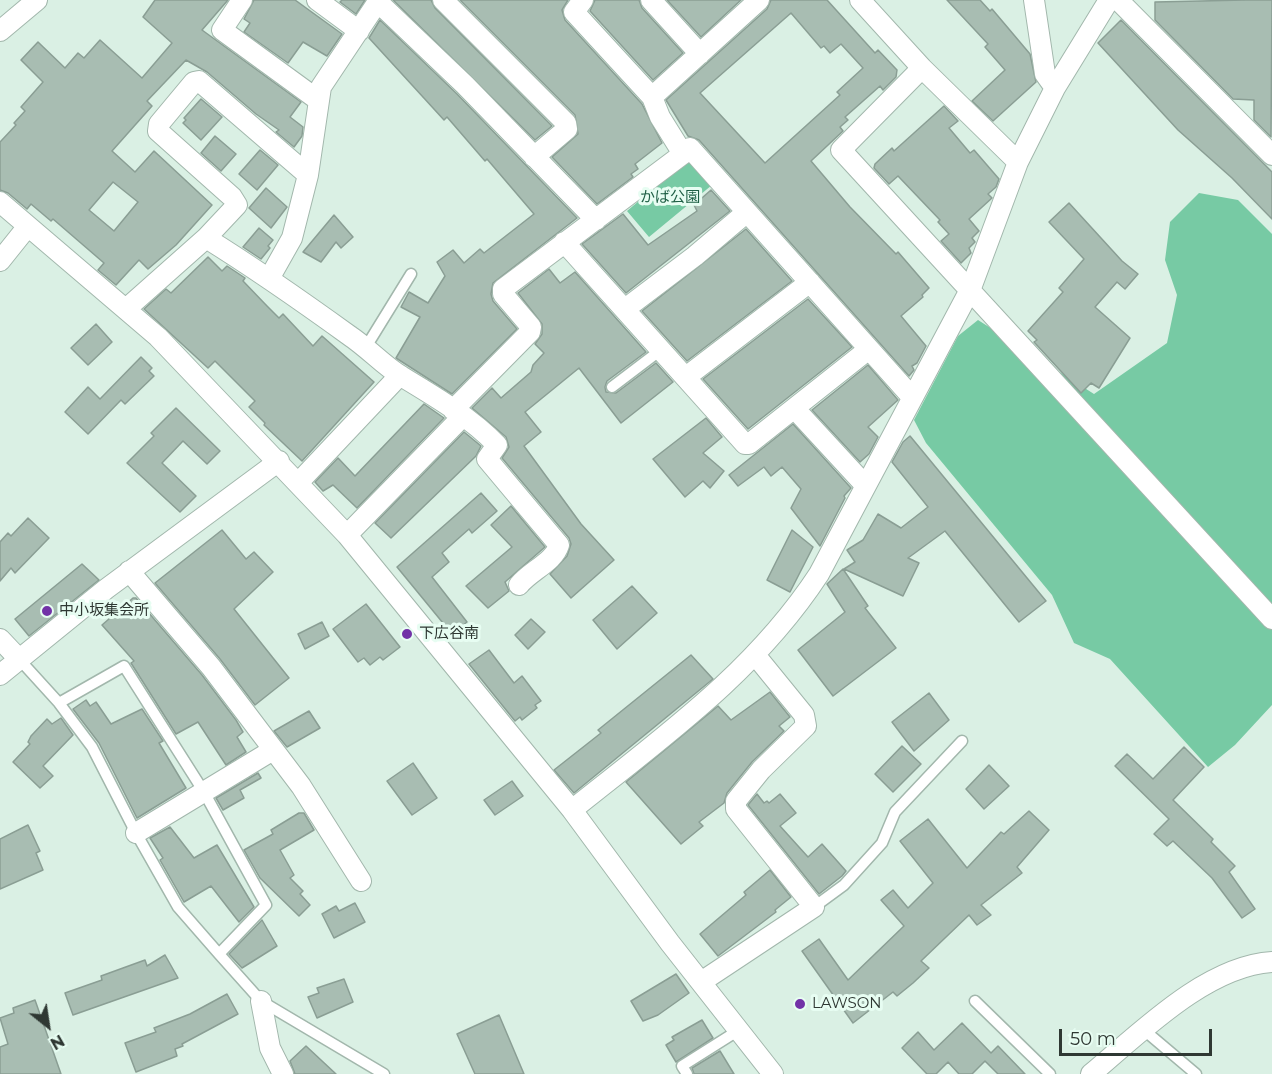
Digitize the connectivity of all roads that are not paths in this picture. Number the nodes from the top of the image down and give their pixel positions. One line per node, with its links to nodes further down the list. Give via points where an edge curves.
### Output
1 (37, 0): 13 (street)
2 (242, 0): 19 (street, via 222,30)
3 (317, 0): 14 (street)
4 (443, 0): 22 (street, via 566,123 567,129)
5 (583, 0): 18 (street, via 574,12)
6 (651, 0): 15 (street)
7 (860, 0): 16 (street)
8 (1034, 0): 17 (street, via 1045,74)
9 (1109, 0): 17 (street)
10 (1118, 0): 21 (street)
11 (378, 1): 14 (street); 22 (street)
12 (751, 3): 15 (street)
13 (0, 31)
14 (359, 31): 19 (street, via 321,87)
15 (700, 54): 18 (street)
16 (922, 68): 23 (street); 35 (street, via 841,150)
17 (1054, 88): 23 (street)
18 (652, 96): 20 (street)
19 (318, 100): 24 (street)
20 (683, 154): 26 (street, via 690,148); 27 (street)
21 (1272, 155)
22 (534, 157): 27 (street)
23 (1018, 162): 35 (street)
24 (308, 175): 29 (street, via 199,81 194,82 159,124 158,131 237,205); 33 (street, via 292,238)
25 (0, 202): 28 (street)
26 (747, 212): 34 (street); 37 (street)
27 (596, 220): 30 (street)
28 (28, 226): 31 (street); 36 (street)
29 (206, 238): 33 (street); 36 (street)
30 (564, 242): 37 (street); 46 (street, via 503,289 531,327 530,332)
31 (0, 261)
32 (411, 274): 38 (lane)
33 (270, 277): 38 (street)
34 (810, 282): 40 (street); 42 (street)
35 (971, 288): 44 (street); 53 (street)
36 (126, 309): 47 (street)
37 (625, 309): 39 (street)
38 (366, 347): 41 (street)
39 (662, 349): 42 (street); 43 (lane)
40 (869, 349): 44 (street); 45 (street)
41 (400, 375): 46 (street); 48 (street)
42 (686, 377): 45 (street, via 745,444)
43 (612, 387)
44 (911, 396): 49 (street)
45 (795, 409): 49 (street)
46 (458, 413): 50 (street); 52 (street, via 497,445 487,459 559,545 557,553 528,573)
47 (279, 461): 48 (street); 51 (street)
48 (298, 482): 50 (street)
49 (865, 485): 55 (street, via 794,613)
50 (347, 535): 62 (street)
51 (129, 571): 56 (street); 60 (street, via 211,667)
52 (519, 585)
53 (1272, 619)
54 (0, 639): 56 (street)
55 (756, 656): 62 (street); 65 (street, via 804,715 807,726 761,771 736,801 736,809)
56 (19, 659): 57 (street); 58 (lane)
57 (0, 675)
58 (59, 703): 61 (lane, via 124,666); 63 (lane, via 92,747)
59 (963, 741): 65 (lane, via 895,812 882,843 844,885)
60 (273, 750): 61 (street); 64 (street, via 301,786)
61 (204, 792): 63 (street); 66 (lane, via 266,905)
62 (572, 810): 68 (street)
63 (136, 833): 66 (lane, via 178,908)
64 (361, 882)
65 (814, 907): 68 (street)
66 (219, 954): 69 (lane)
67 (1272, 962): 72 (street, via 1243,965 1227,972)
68 (701, 982): 71 (street)
69 (261, 1000): 74 (street, via 270,1048); 75 (lane)
70 (975, 1001): 78 (lane)
71 (739, 1030): 76 (lane, via 682,1066); 77 (street)
72 (1144, 1030): 73 (street); 79 (lane)
73 (1096, 1072)
74 (283, 1074)
75 (384, 1074)
76 (687, 1074)
77 (773, 1074)
78 (1050, 1074)
79 (1196, 1074)

